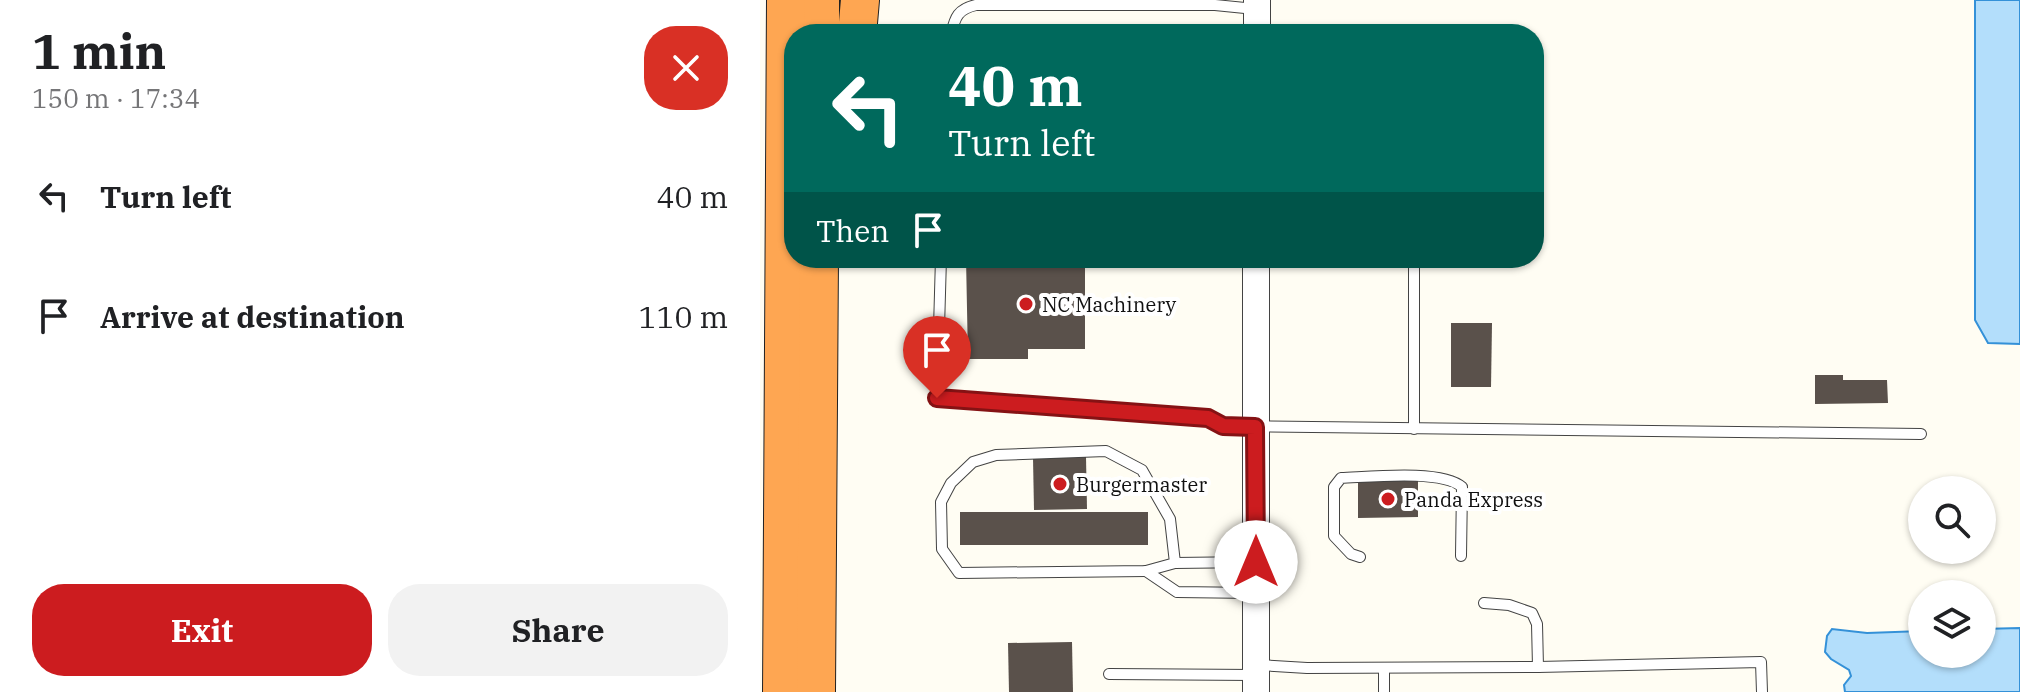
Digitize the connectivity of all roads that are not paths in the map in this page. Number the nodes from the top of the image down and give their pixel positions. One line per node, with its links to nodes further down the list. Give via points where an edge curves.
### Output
1 (786, 0): 5 (highway)
2 (820, 0): 6 (highway)
3 (860, 0): 7 (highway)
4 (1257, 14): 8 (lane, via 1215,5 976,5 961,10)
5 (786, 24)
6 (820, 24)
7 (858, 24)
8 (953, 24)
9 (784, 268): 32 (highway)
10 (819, 268): 24 (highway)
11 (840, 268): 24 (highway)
12 (941, 268): 15 (lane, via 937,398 1208,418 1223,426)
13 (1256, 268): 15 (street)
14 (1414, 268): 16 (lane)
15 (1255, 427): 16 (lane); 21 (street)
16 (1414, 429): 17 (lane)
17 (1921, 434)
18 (1461, 556): 19 (lane, via 1462,487 1455,481 1341,478 1334,487 1334,536)
19 (1360, 557)
20 (760, 561): 31 (highway)
21 (1256, 562): 22 (lane); 25 (street)
22 (1175, 563): 23 (lane); 23 (lane, via 1170,519 1142,470 1106,451 996,455 973,462 951,483 941,502 942,549 959,573)
23 (1146, 571): 25 (lane, via 1177,592)
24 (817, 578): 33 (highway)
25 (1256, 593): 30 (street)
26 (1484, 603): 27 (lane, via 1532,613)
27 (1538, 667): 28 (lane); 35 (lane, via 1761,662)
28 (1384, 668): 30 (lane); 34 (lane)
29 (1109, 674): 30 (lane)
30 (1256, 677)
31 (763, 692)
32 (782, 692)
33 (816, 692)
34 (1384, 692)
35 (1762, 692)

